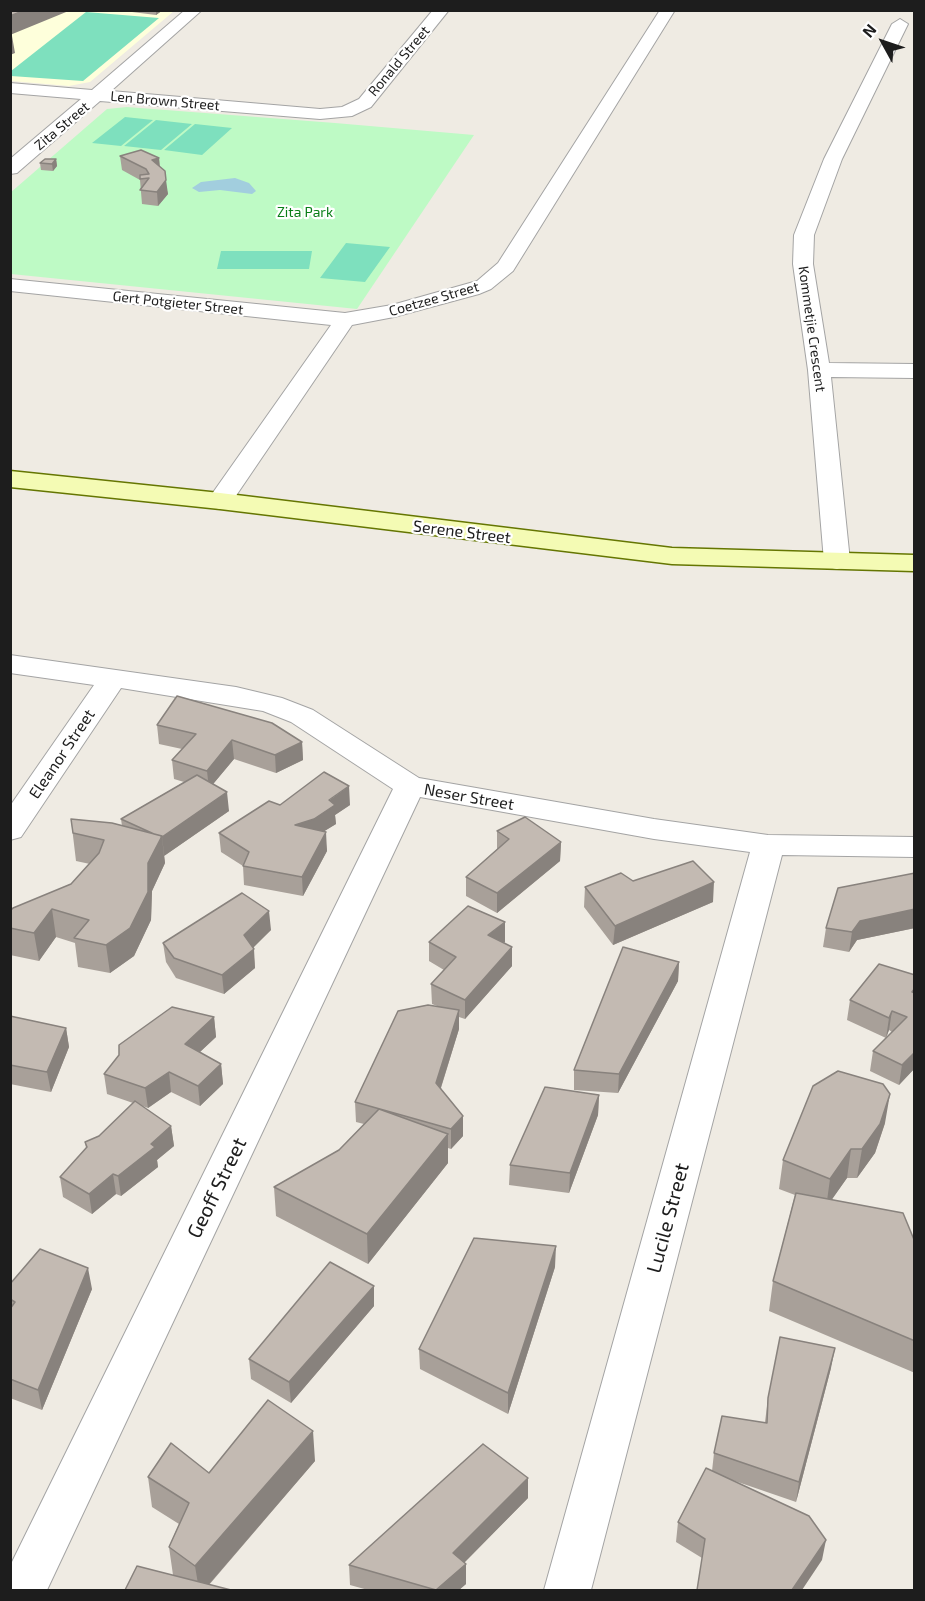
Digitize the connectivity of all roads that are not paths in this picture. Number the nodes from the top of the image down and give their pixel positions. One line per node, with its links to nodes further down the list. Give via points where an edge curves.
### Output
1 (195, 10): 6 (street, Zita Street)
2 (442, 10): 7 (street, Ronald Street, via 364,103 346,112)
3 (668, 10): 10 (street, Coetzee Street, via 497,276 472,291)
4 (902, 21): 11 (street, Kommetjie Crescent, via 833,159 804,235 803,264)
5 (10, 88): 6 (street, Len Brown Street)
6 (98, 95): 7 (street, Len Brown Street); 8 (street, Zita Street)
7 (320, 114)
8 (10, 169)
9 (10, 285): 10 (street, Gert Potgieter Street)
10 (345, 320): 14 (street)
11 (819, 370): 12 (street); 15 (street, Kommetjie Crescent)
12 (915, 371)
13 (10, 479): 14 (street, Serene Street)
14 (220, 501): 15 (street, Serene Street, via 672,556)
15 (837, 561): 16 (street, Serene Street)
16 (915, 563)
17 (10, 664): 18 (street, Neser Street)
18 (113, 678): 19 (street, Neser Street, via 246,698 279,707 302,716); 20 (street, Eleanor Street)
19 (410, 786): 21 (street, Neser Street); 23 (street, Geoff Street)
20 (10, 830)
21 (768, 845): 22 (street, Neser Street); 24 (street, Lucile Street)
22 (915, 848)
23 (24, 1590)
24 (568, 1590)

